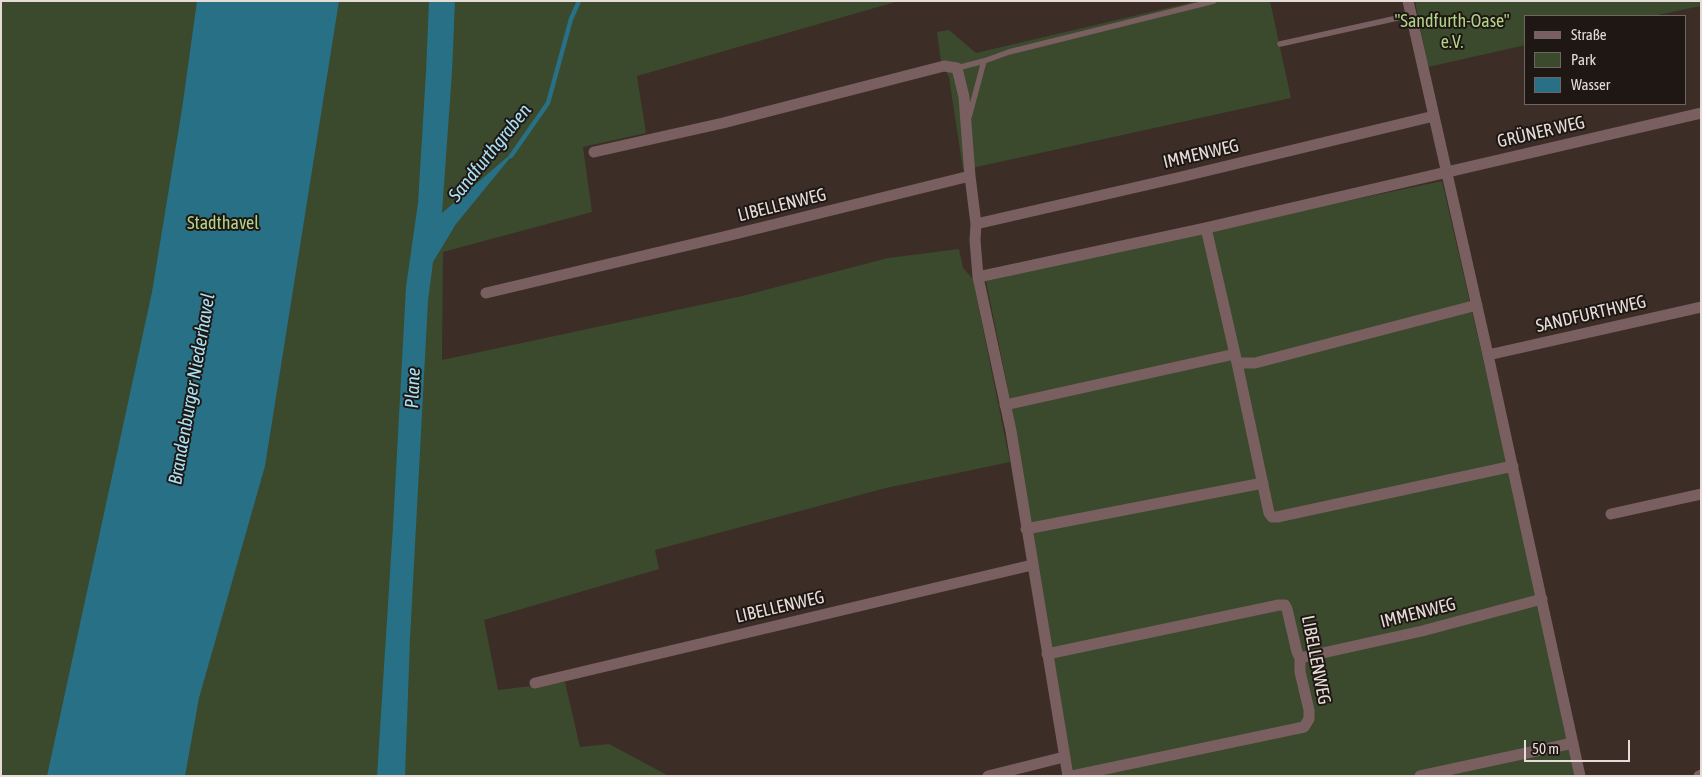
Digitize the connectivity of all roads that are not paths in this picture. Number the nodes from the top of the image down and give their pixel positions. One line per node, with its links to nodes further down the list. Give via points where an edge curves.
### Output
1 (1214, 1): 5 (lane)
2 (1408, 1): 3 (street)
3 (1411, 15): 4 (lane); 8 (street)
4 (1280, 44)
5 (984, 61): 6 (lane); 9 (lane)
6 (957, 68): 9 (street, LIBELLENWEG); 10 (street, via 944,66 723,123)
7 (1701, 113): 11 (street, GRÜNER WEG)
8 (1434, 116): 11 (street); 13 (street, IMMENWEG)
9 (966, 126): 12 (street, LIBELLENWEG)
10 (594, 152)
11 (1447, 172): 14 (street); 17 (street)
12 (970, 176): 13 (street, LIBELLENWEG); 16 (street, LIBELLENWEG)
13 (976, 224): 15 (street, LIBELLENWEG)
14 (1206, 228): 15 (street); 20 (street)
15 (978, 277): 21 (street, LIBELLENWEG)
16 (486, 293)
17 (1477, 306): 19 (street); 20 (street, via 1254,363)
18 (1701, 307): 19 (street, SANDFURTHWEG)
19 (1488, 355): 22 (street)
20 (1236, 358): 21 (street); 23 (street)
21 (1006, 405): 26 (street, LIBELLENWEG)
22 (1513, 466): 23 (street, via 1278,517 1269,513); 28 (street)
23 (1263, 483): 26 (street)
24 (1701, 494): 25 (street)
25 (1612, 514)
26 (1026, 529): 27 (street, LIBELLENWEG)
27 (1032, 564): 29 (street, LIBELLENWEG); 31 (street, LIBELLENWEG)
28 (1542, 599): 30 (street, IMMENWEG, via 1422,631); 32 (street)
29 (1046, 654): 30 (street, LIBELLENWEG, via 1285,605); 33 (street, LIBELLENWEG)
30 (1300, 658): 35 (street, LIBELLENWEG, via 1309,710 1309,719 1304,727)
31 (536, 683)
32 (1573, 743): 36 (street); 37 (street)
33 (1064, 757): 34 (street); 35 (street, LIBELLENWEG)
34 (988, 776)
35 (1070, 776)
36 (1420, 776)
37 (1580, 776)

